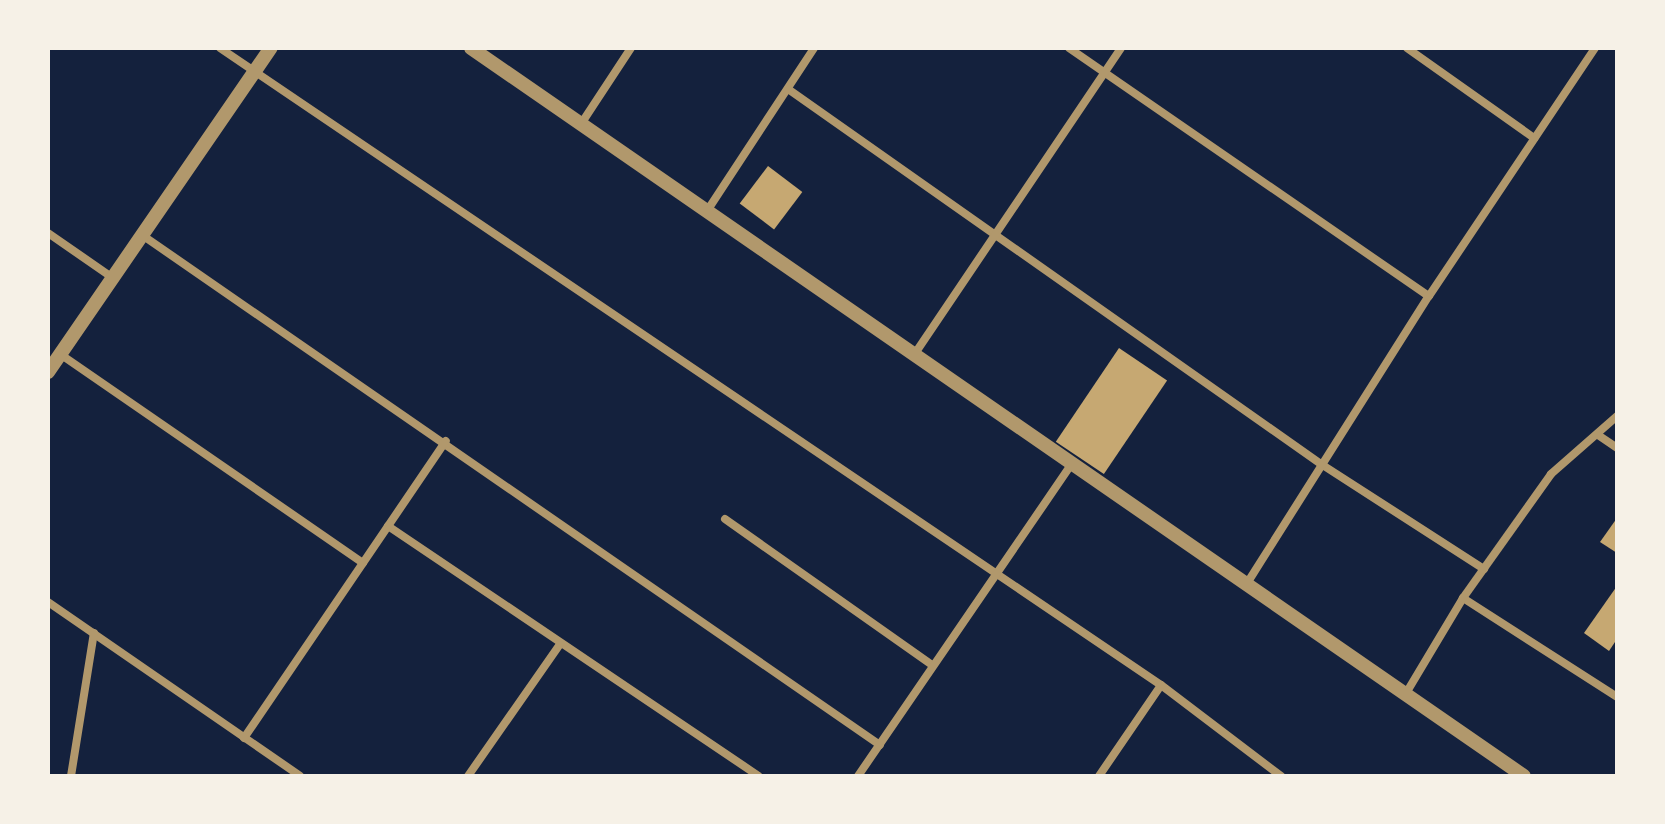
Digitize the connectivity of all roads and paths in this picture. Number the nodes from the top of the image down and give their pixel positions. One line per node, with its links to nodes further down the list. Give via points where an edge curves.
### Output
1 (220, 48): 10 (street)
2 (271, 48): 10 (street)
3 (631, 48): 13 (street)
4 (814, 48): 12 (street)
5 (1069, 48): 11 (street)
6 (1121, 48): 11 (street)
7 (1407, 48): 14 (street)
8 (1595, 48): 14 (street)
9 (481, 51): 13 (street)
10 (255, 73): 17 (street); 34 (street)
11 (1104, 74): 18 (street); 20 (street)
12 (788, 89): 15 (street); 18 (street)
13 (581, 124): 15 (street)
14 (1534, 138): 20 (street)
15 (709, 208): 22 (street)
16 (48, 233): 19 (street)
17 (142, 235): 19 (street); 26 (street)
18 (994, 237): 22 (street); 29 (street)
19 (113, 278): 21 (street)
20 (1429, 296): 29 (street)
21 (60, 354): 23 (street); 32 (street)
22 (914, 355): 28 (street)
23 (48, 372)
24 (1617, 416): 25 (street)
25 (1598, 435): 27 (street); 33 (street, via 1551,474)
26 (446, 441): 31 (street); 45 (street)
27 (1617, 448)
28 (1072, 464): 34 (street); 35 (street)
29 (1321, 464): 33 (street); 35 (street)
30 (725, 519): 40 (street)
31 (388, 526): 32 (street); 39 (street)
32 (363, 563): 44 (street)
33 (1484, 569): 36 (street)
34 (997, 575): 40 (street); 41 (street)
35 (1246, 585): 42 (street)
36 (1463, 598): 42 (street); 43 (street)
37 (48, 602): 38 (street)
38 (94, 633): 44 (street); 47 (street)
39 (560, 644): 49 (street); 50 (street)
40 (932, 665): 45 (street)
41 (1161, 685): 52 (street); 53 (street)
42 (1405, 695): 46 (street)
43 (1617, 697)
44 (244, 738): 48 (street)
45 (880, 745): 51 (street)
46 (1520, 775)
47 (71, 776)
48 (300, 776)
49 (468, 776)
50 (759, 776)
51 (858, 776)
52 (1099, 776)
53 (1281, 776)

